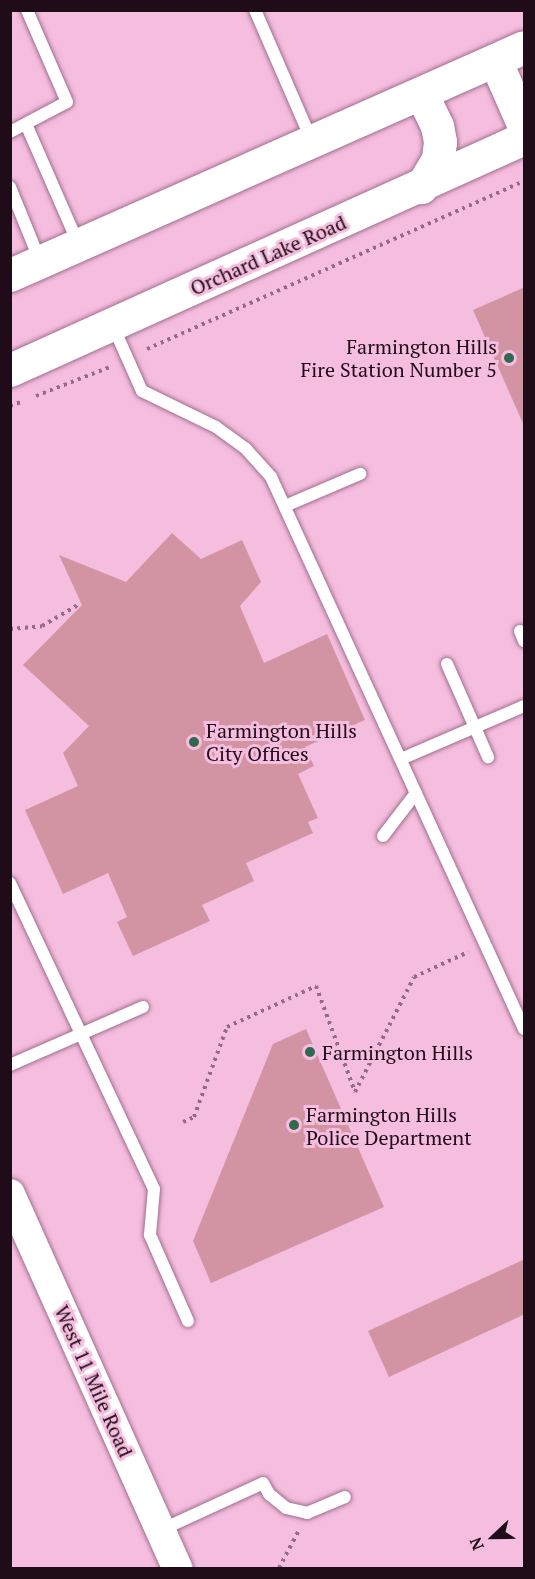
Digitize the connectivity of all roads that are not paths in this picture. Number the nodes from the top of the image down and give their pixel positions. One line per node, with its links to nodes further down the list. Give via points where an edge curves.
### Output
1 (27, 10): 6 (lane, via 67,102)
2 (255, 10): 10 (lane)
3 (525, 47): 4 (main road)
4 (495, 60): 5 (main road); 7 (main road)
5 (421, 93): 10 (main road); 12 (main road, via 440,142 438,159)
6 (26, 123): 8 (lane); 13 (lane)
7 (525, 126)
8 (10, 132)
9 (525, 138): 12 (main road, Orchard Lake Road)
10 (313, 142): 13 (main road)
11 (10, 187): 14 (lane)
12 (421, 187): 16 (main road, Orchard Lake Road)
13 (78, 244): 14 (main road)
14 (40, 261): 15 (main road)
15 (10, 274)
16 (112, 324): 17 (main road, Orchard Lake Road); 19 (lane, via 142,391 216,427 246,449 272,477)
17 (10, 370)
18 (360, 474): 19 (lane)
19 (285, 506): 24 (lane)
20 (447, 664): 22 (lane)
21 (525, 706): 22 (lane)
22 (475, 727): 23 (lane); 24 (lane)
23 (489, 757)
24 (401, 759): 25 (lane)
25 (416, 793): 26 (lane); 29 (lane)
26 (383, 836)
27 (10, 883): 30 (lane)
28 (143, 1007): 30 (lane)
29 (524, 1027)
30 (81, 1034): 31 (lane); 33 (lane, via 154,1189 150,1235)
31 (10, 1065)
32 (10, 1194): 35 (street, West 11 Mile Road)
33 (188, 1321)
34 (345, 1497): 35 (lane, via 307,1513 286,1508 269,1494 263,1483)
35 (160, 1531): 36 (street, West 11 Mile Road)
36 (177, 1569)

